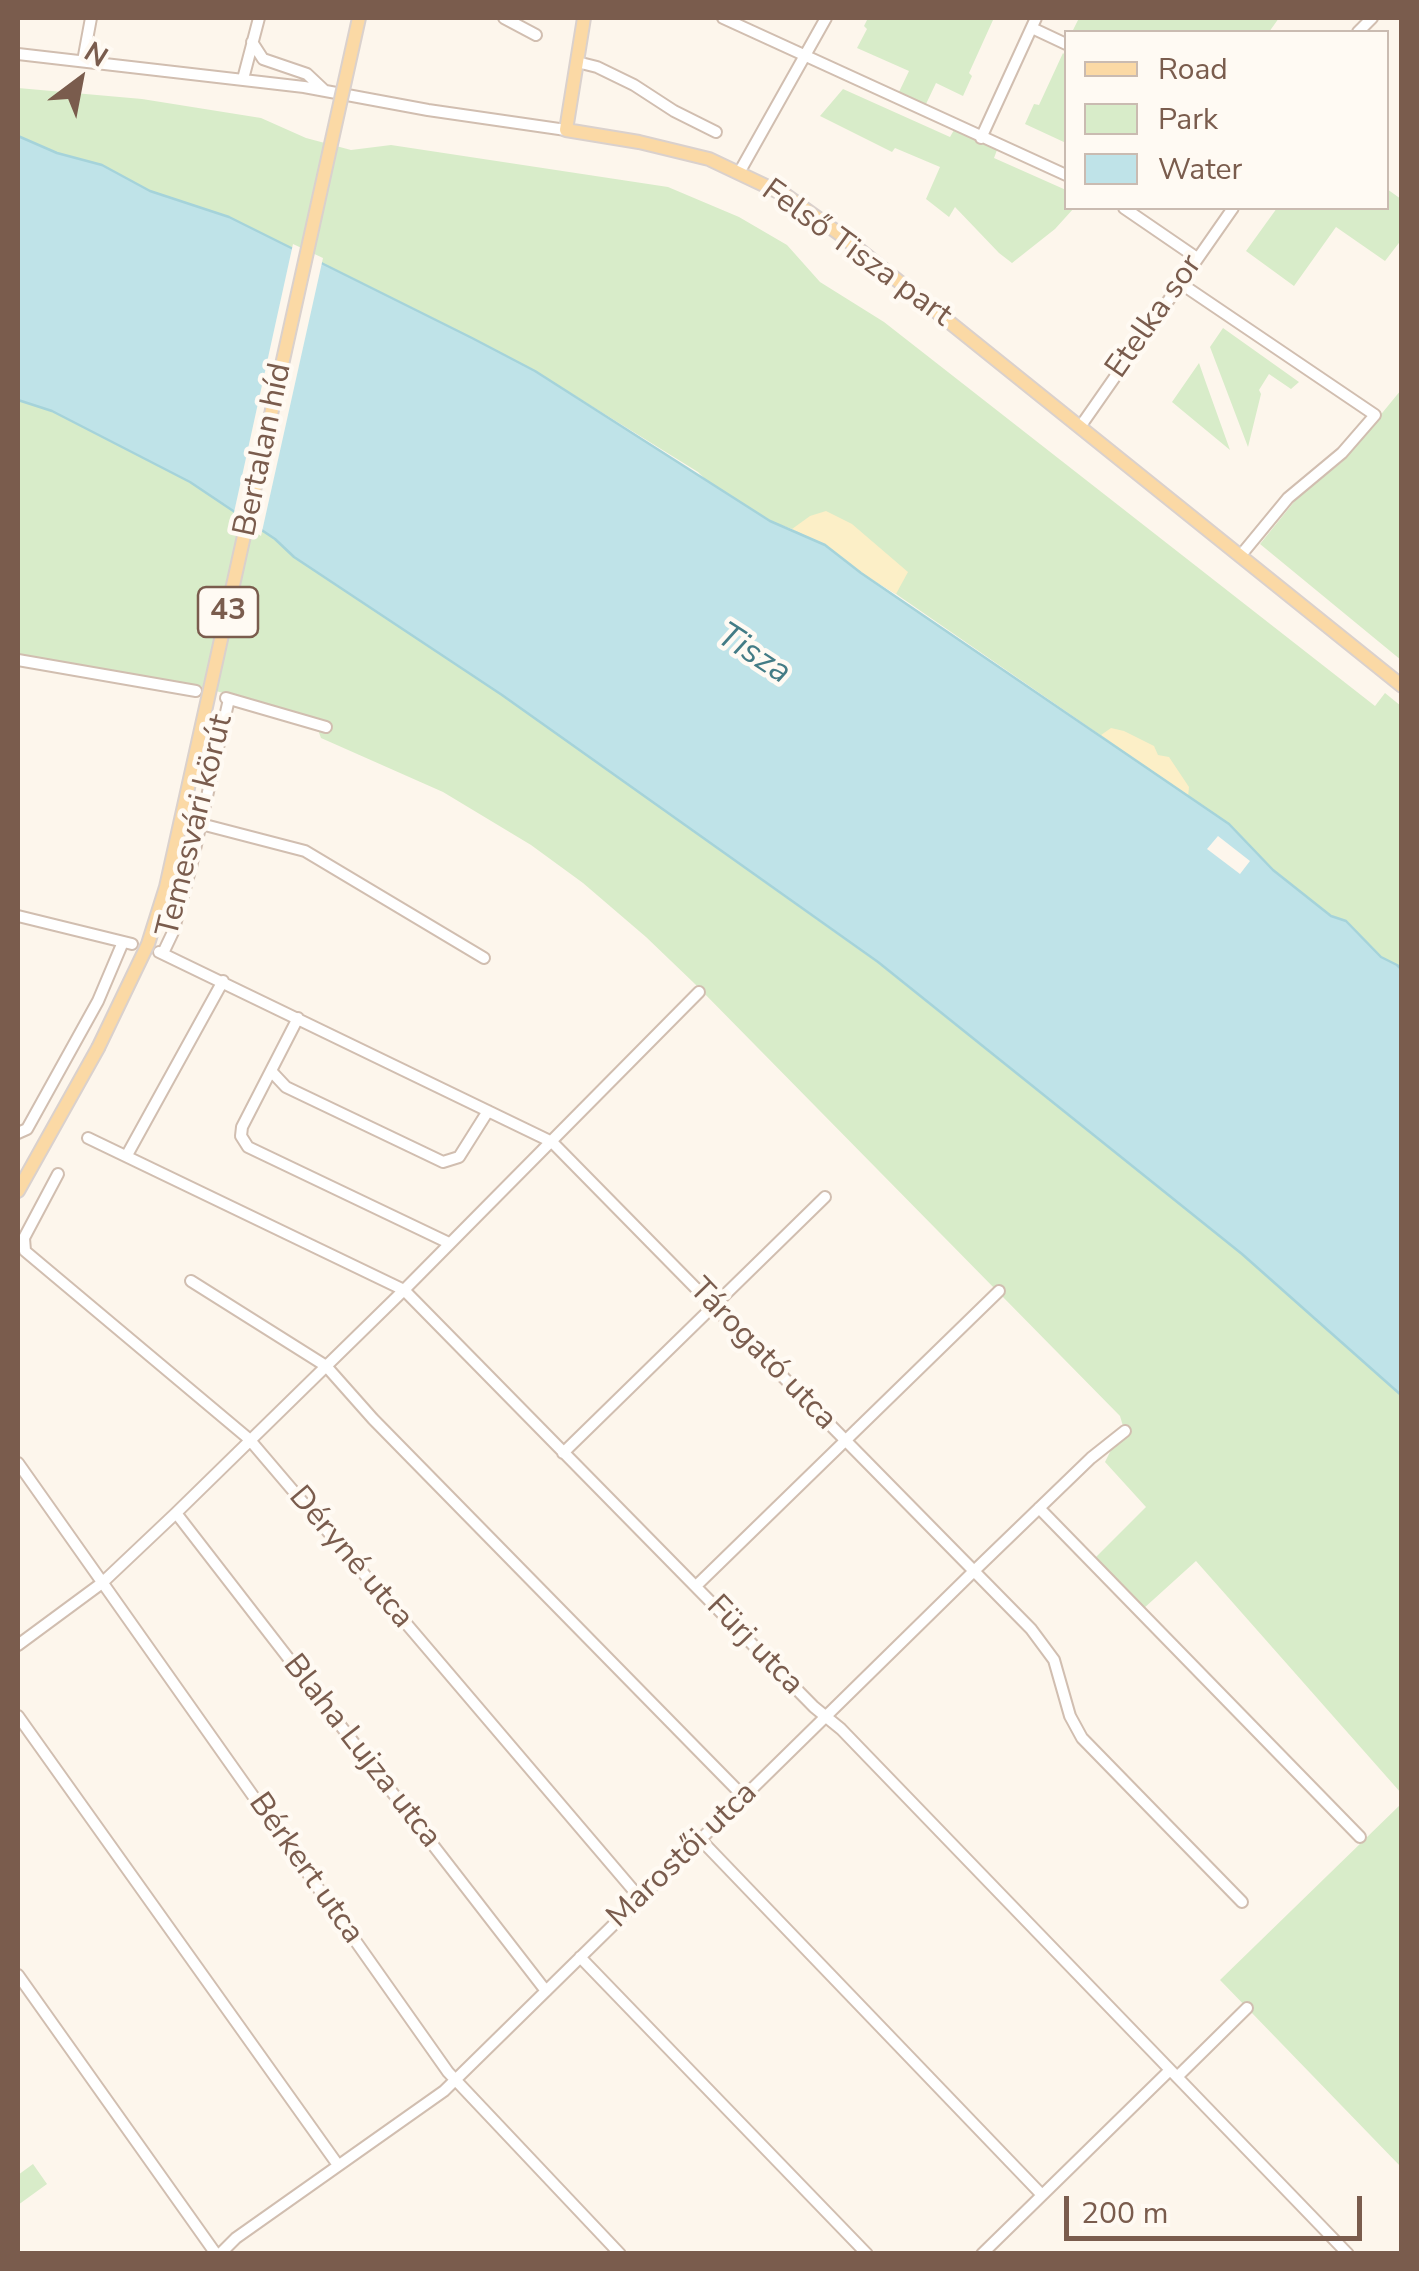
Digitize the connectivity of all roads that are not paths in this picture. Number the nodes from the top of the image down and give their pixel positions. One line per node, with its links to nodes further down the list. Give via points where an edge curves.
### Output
1 (91, 18): 14 (street)
2 (259, 18): 10 (street)
3 (359, 18): 47 (main road, Bertalan híd / 43, bridge, via 166,887 148,944 98,1048)
4 (504, 18): 9 (street)
5 (584, 18): 15 (main road)
6 (723, 18): 13 (street)
7 (826, 18): 13 (street)
8 (1034, 23): 11 (street); 20 (street)
9 (536, 35)
10 (252, 42): 16 (street); 17 (street, via 263,59 307,74)
11 (1064, 43)
12 (18, 54): 14 (street, Felső Tisza part)
13 (805, 56): 20 (street); 21 (street)
14 (83, 61): 16 (street, Felső Tisza part)
15 (577, 62): 18 (main road); 19 (street, via 634,84)
16 (242, 79): 17 (street, Felső Tisza part)
17 (326, 91): 18 (street, Felső Tisza part)
18 (566, 130): 21 (main road, Felső Tisza part, via 668,148)
19 (716, 132)
20 (981, 138): 22 (street)
21 (740, 171): 27 (main road, Felső Tisza part, via 840,234)
22 (1064, 175)
23 (1127, 210): 25 (street)
24 (1232, 210): 25 (street, Etelka sor)
25 (1196, 258): 26 (street, Etelka sor)
26 (1180, 283): 27 (street, Etelka sor); 28 (street, via 1375,415 1288,498)
27 (1080, 426): 28 (main road, Felső Tisza part)
28 (1240, 555): 30 (main road, Felső Tisza part)
29 (18, 660): 31 (street)
30 (1402, 686)
31 (196, 691)
32 (326, 727): 33 (street, Temesvári körút, via 226,698)
33 (201, 824): 35 (street, Temesvári körút); 36 (street, via 316,856)
34 (18, 916): 42 (street, Temesvári körút, via 128,943)
35 (162, 952): 37 (street, Tárogató utca)
36 (484, 958)
37 (223, 981): 39 (street, Tárogató utca); 45 (street)
38 (699, 992): 44 (street)
39 (298, 1018): 40 (street); 41 (street, Tárogató utca)
40 (271, 1072): 41 (street, via 286,1086 443,1162 459,1157); 49 (street, via 242,1128 248,1146)
41 (488, 1111): 44 (street, Tárogató utca)
42 (22, 1131)
43 (88, 1138): 45 (street, Fürj utca)
44 (552, 1142): 49 (street); 53 (street, Tárogató utca)
45 (126, 1156): 51 (street, Fürj utca)
46 (58, 1174): 56 (street, Déryné utca, via 24,1238 26,1251)
47 (18, 1191)
48 (825, 1196): 53 (street)
49 (448, 1244): 51 (street)
50 (191, 1282): 54 (street)
51 (404, 1290): 54 (street); 58 (street, Fürj utca)
52 (999, 1291): 57 (street)
53 (714, 1306): 57 (street, Tárogató utca); 58 (street)
54 (326, 1366): 56 (street); 68 (street)
55 (1124, 1432): 60 (street, Marostői utca)
56 (249, 1439): 61 (street); 71 (street, Déryné utca)
57 (846, 1440): 62 (street, Tárogató utca); 64 (street)
58 (563, 1453): 64 (street, Fürj utca)
59 (18, 1463): 63 (street, Bérkert utca)
60 (1039, 1508): 62 (street, Marostői utca); 69 (street)
61 (176, 1513): 63 (street); 75 (street, Blaha Lujza utca)
62 (974, 1571): 67 (street, Marostői utca); 72 (street, Tárogató utca, via 1044,1644 1082,1738)
63 (102, 1584): 65 (street); 78 (street, Bérkert utca)
64 (696, 1586): 67 (street, Fürj utca)
65 (18, 1645)
66 (18, 1716): 79 (street)
67 (825, 1718): 68 (street, Marostői utca); 77 (street, Fürj utca)
68 (744, 1797): 70 (street, Marostői utca)
69 (1360, 1837)
70 (700, 1839): 71 (street, Marostői utca); 80 (street)
71 (640, 1898): 73 (street, Marostői utca)
72 (1242, 1902)
73 (580, 1957): 75 (street, Marostői utca); 84 (street)
74 (18, 1974): 82 (street)
75 (546, 1991): 78 (street, Marostői utca)
76 (1247, 2008): 77 (street)
77 (1174, 2073): 80 (street); 85 (street, Fürj utca)
78 (454, 2081): 79 (street, Marostői utca); 83 (street, Bérkert utca)
79 (338, 2165): 82 (street, Marostői utca)
80 (1042, 2195): 81 (street)
81 (983, 2253)
82 (218, 2254)
83 (620, 2254)
84 (867, 2254)
85 (1348, 2254)

